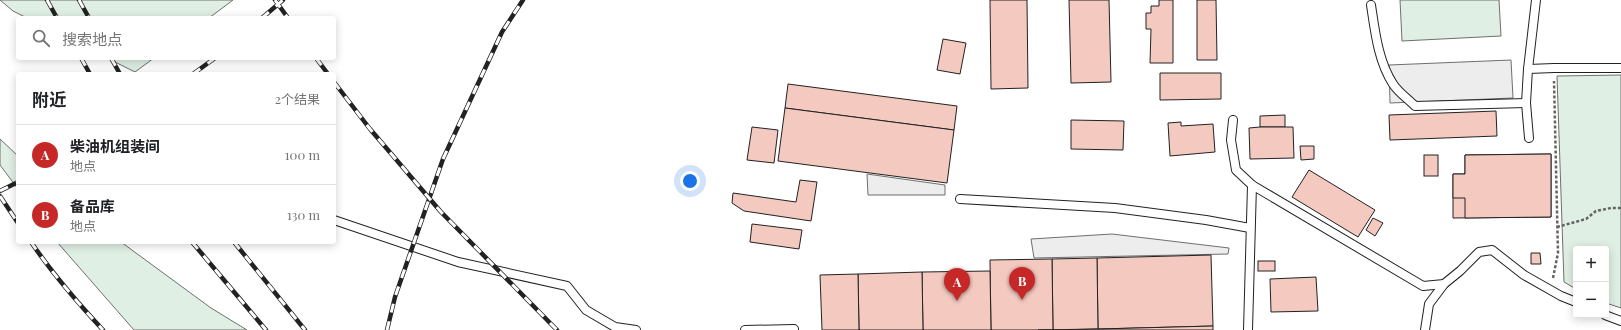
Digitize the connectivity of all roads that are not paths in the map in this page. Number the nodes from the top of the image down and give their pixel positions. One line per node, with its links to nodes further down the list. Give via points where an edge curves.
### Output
1 (1536, 0): 4 (lane)
2 (1371, 4): 5 (lane, via 1375,34 1383,62 1393,85 1415,106)
3 (1621, 68): 4 (lane)
4 (1528, 69): 5 (lane)
5 (1526, 103): 7 (lane)
6 (1233, 120): 8 (lane, via 1231,140 1236,170)
7 (1529, 138)
8 (1252, 185): 11 (lane); 12 (lane, via 1423,286)
9 (960, 200): 11 (lane, via 1115,208)
10 (336, 221): 17 (lane, via 458,262 567,286 586,310 615,327)
11 (1250, 228): 19 (lane)
12 (1444, 284): 13 (lane, via 1479,252 1492,250 1524,275); 20 (lane, via 1429,304)
13 (1573, 301)
14 (1609, 316): 15 (lane)
15 (1621, 321)
16 (794, 329): 18 (lane)
17 (636, 330)
18 (745, 330)
19 (1248, 330)
20 (1425, 330)

